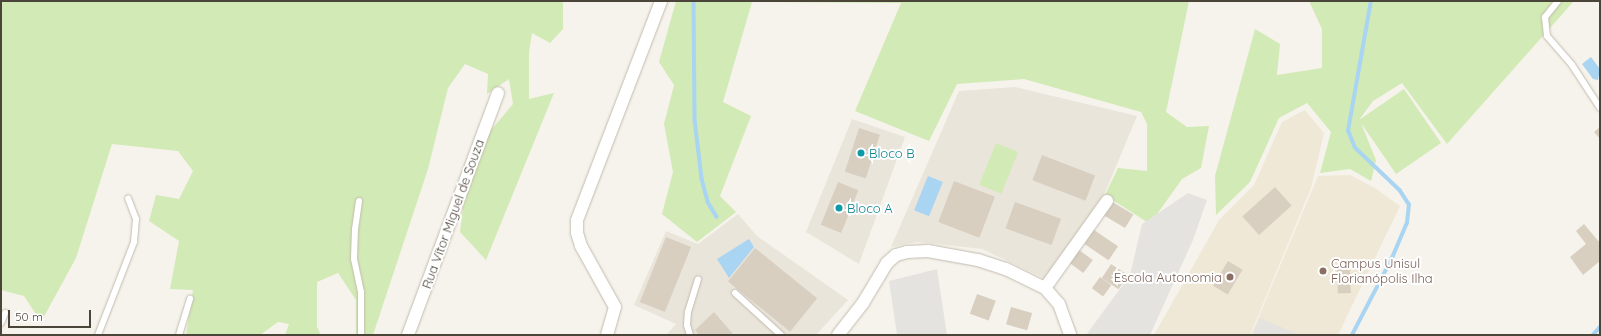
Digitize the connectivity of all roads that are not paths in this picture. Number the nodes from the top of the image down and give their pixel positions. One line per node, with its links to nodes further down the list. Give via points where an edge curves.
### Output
1 (661, 1): 18 (street, via 577,220 581,246 615,306)
2 (1558, 1): 4 (lane, via 1545,16 1547,36 1572,65)
3 (498, 93): 17 (street, Rua Vítor Miguel de Souza)
4 (1600, 108)
5 (128, 198): 14 (lane, via 136,219 134,242)
6 (1107, 200): 9 (street)
7 (359, 201): 16 (lane, via 354,259 361,292)
8 (698, 280): 19 (lane, via 688,312 687,325)
9 (1045, 288): 21 (street, via 1006,269 978,260 928,251 907,252 896,255 887,263 863,303); 22 (street, via 1060,304)
10 (735, 293): 20 (lane)
11 (190, 299): 15 (lane)
12 (4, 313): 13 (lane)
13 (1, 323)
14 (98, 335)
15 (179, 335)
16 (361, 335)
17 (408, 335)
18 (607, 335)
19 (690, 335)
20 (781, 335)
21 (838, 335)
22 (1070, 335)

